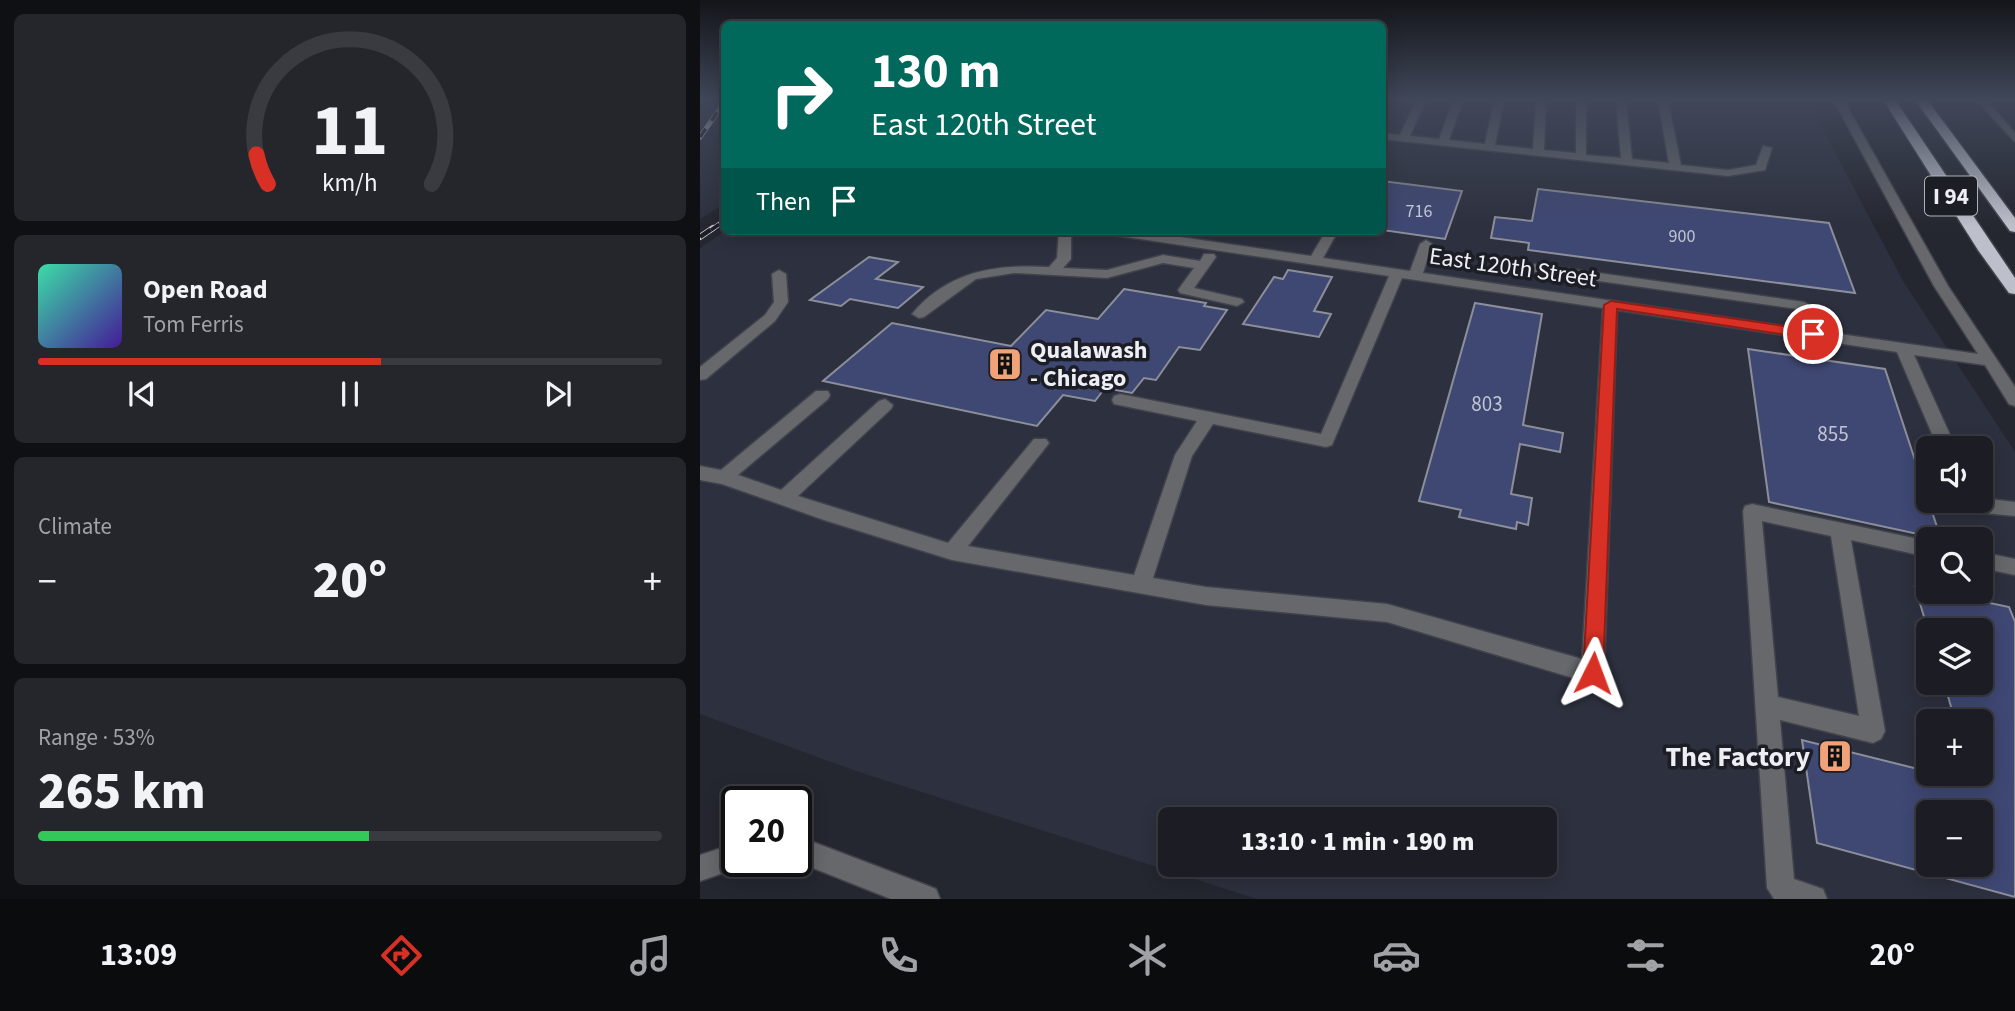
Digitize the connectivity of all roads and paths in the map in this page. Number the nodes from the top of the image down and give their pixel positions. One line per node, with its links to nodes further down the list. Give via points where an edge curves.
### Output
1 (1443, 143): 10 (street)
2 (1490, 143): 10 (street)
3 (1539, 143): 12 (street)
4 (1581, 143): 13 (street)
5 (1625, 143): 14 (street)
6 (1671, 143): 15 (street)
7 (1862, 143): 37 (street, via 1934,275)
8 (1917, 143): 29 (highway, I 94)
9 (1953, 143): 16 (highway, I 94)
10 (1489, 148): 12 (street)
11 (1767, 148): 15 (street, via 1761,168 1728,173)
12 (1538, 153): 13 (street)
13 (1581, 158): 14 (street)
14 (1627, 163): 15 (street)
15 (1676, 169)
16 (2015, 228)
17 (1065, 235): 25 (street, via 1064,259)
18 (1141, 235): 21 (street, East 120th Street)
19 (1330, 235): 22 (street)
20 (1426, 244): 28 (street)
21 (1217, 246): 22 (street, East 120th Street); 23 (street)
22 (1315, 261): 26 (street, East 120th Street)
23 (1203, 265): 25 (street, via 1163,259 1107,274); 31 (street, via 1185,290)
24 (1535, 268): 30 (street)
25 (1054, 270): 33 (street, via 1014,269 972,276)
26 (1396, 273): 28 (street, East 120th Street); 43 (street, via 1326,441)
27 (779, 274): 38 (street, via 781,302 770,318)
28 (1415, 276): 32 (street, East 120th Street)
29 (2015, 289)
30 (1717, 293): 34 (street); 35 (street, via 1804,306)
31 (1237, 302)
32 (1611, 305): 34 (street, East 120th Street); 56 (street, via 1593,673 1387,613)
33 (919, 314)
34 (1721, 321): 35 (street, East 120th Street)
35 (1813, 334): 36 (street, East 120th Street)
36 (1903, 348): 37 (street, East 120th Street); 44 (street)
37 (1989, 361): 41 (street)
38 (700, 375)
39 (822, 395): 47 (street)
40 (1120, 400): 43 (street)
41 (2015, 400)
42 (885, 405): 48 (street)
43 (1209, 418): 56 (street, via 1184,455)
44 (1942, 436)
45 (1040, 443): 53 (street)
46 (700, 473): 47 (street)
47 (724, 477): 48 (street)
48 (783, 499): 53 (street)
49 (1993, 507): 50 (street)
50 (2015, 509)
51 (1840, 530): 52 (street); 57 (street, via 1752,511); 57 (street, via 1873,731)
52 (1916, 546)
53 (952, 552): 56 (street)
54 (1993, 562): 55 (street)
55 (2015, 567)
56 (1140, 586)
57 (1767, 705): 62 (street, via 1781,888)
58 (812, 855): 61 (street)
59 (721, 861): 60 (street)
60 (700, 868)
61 (926, 899)
62 (1813, 899)

